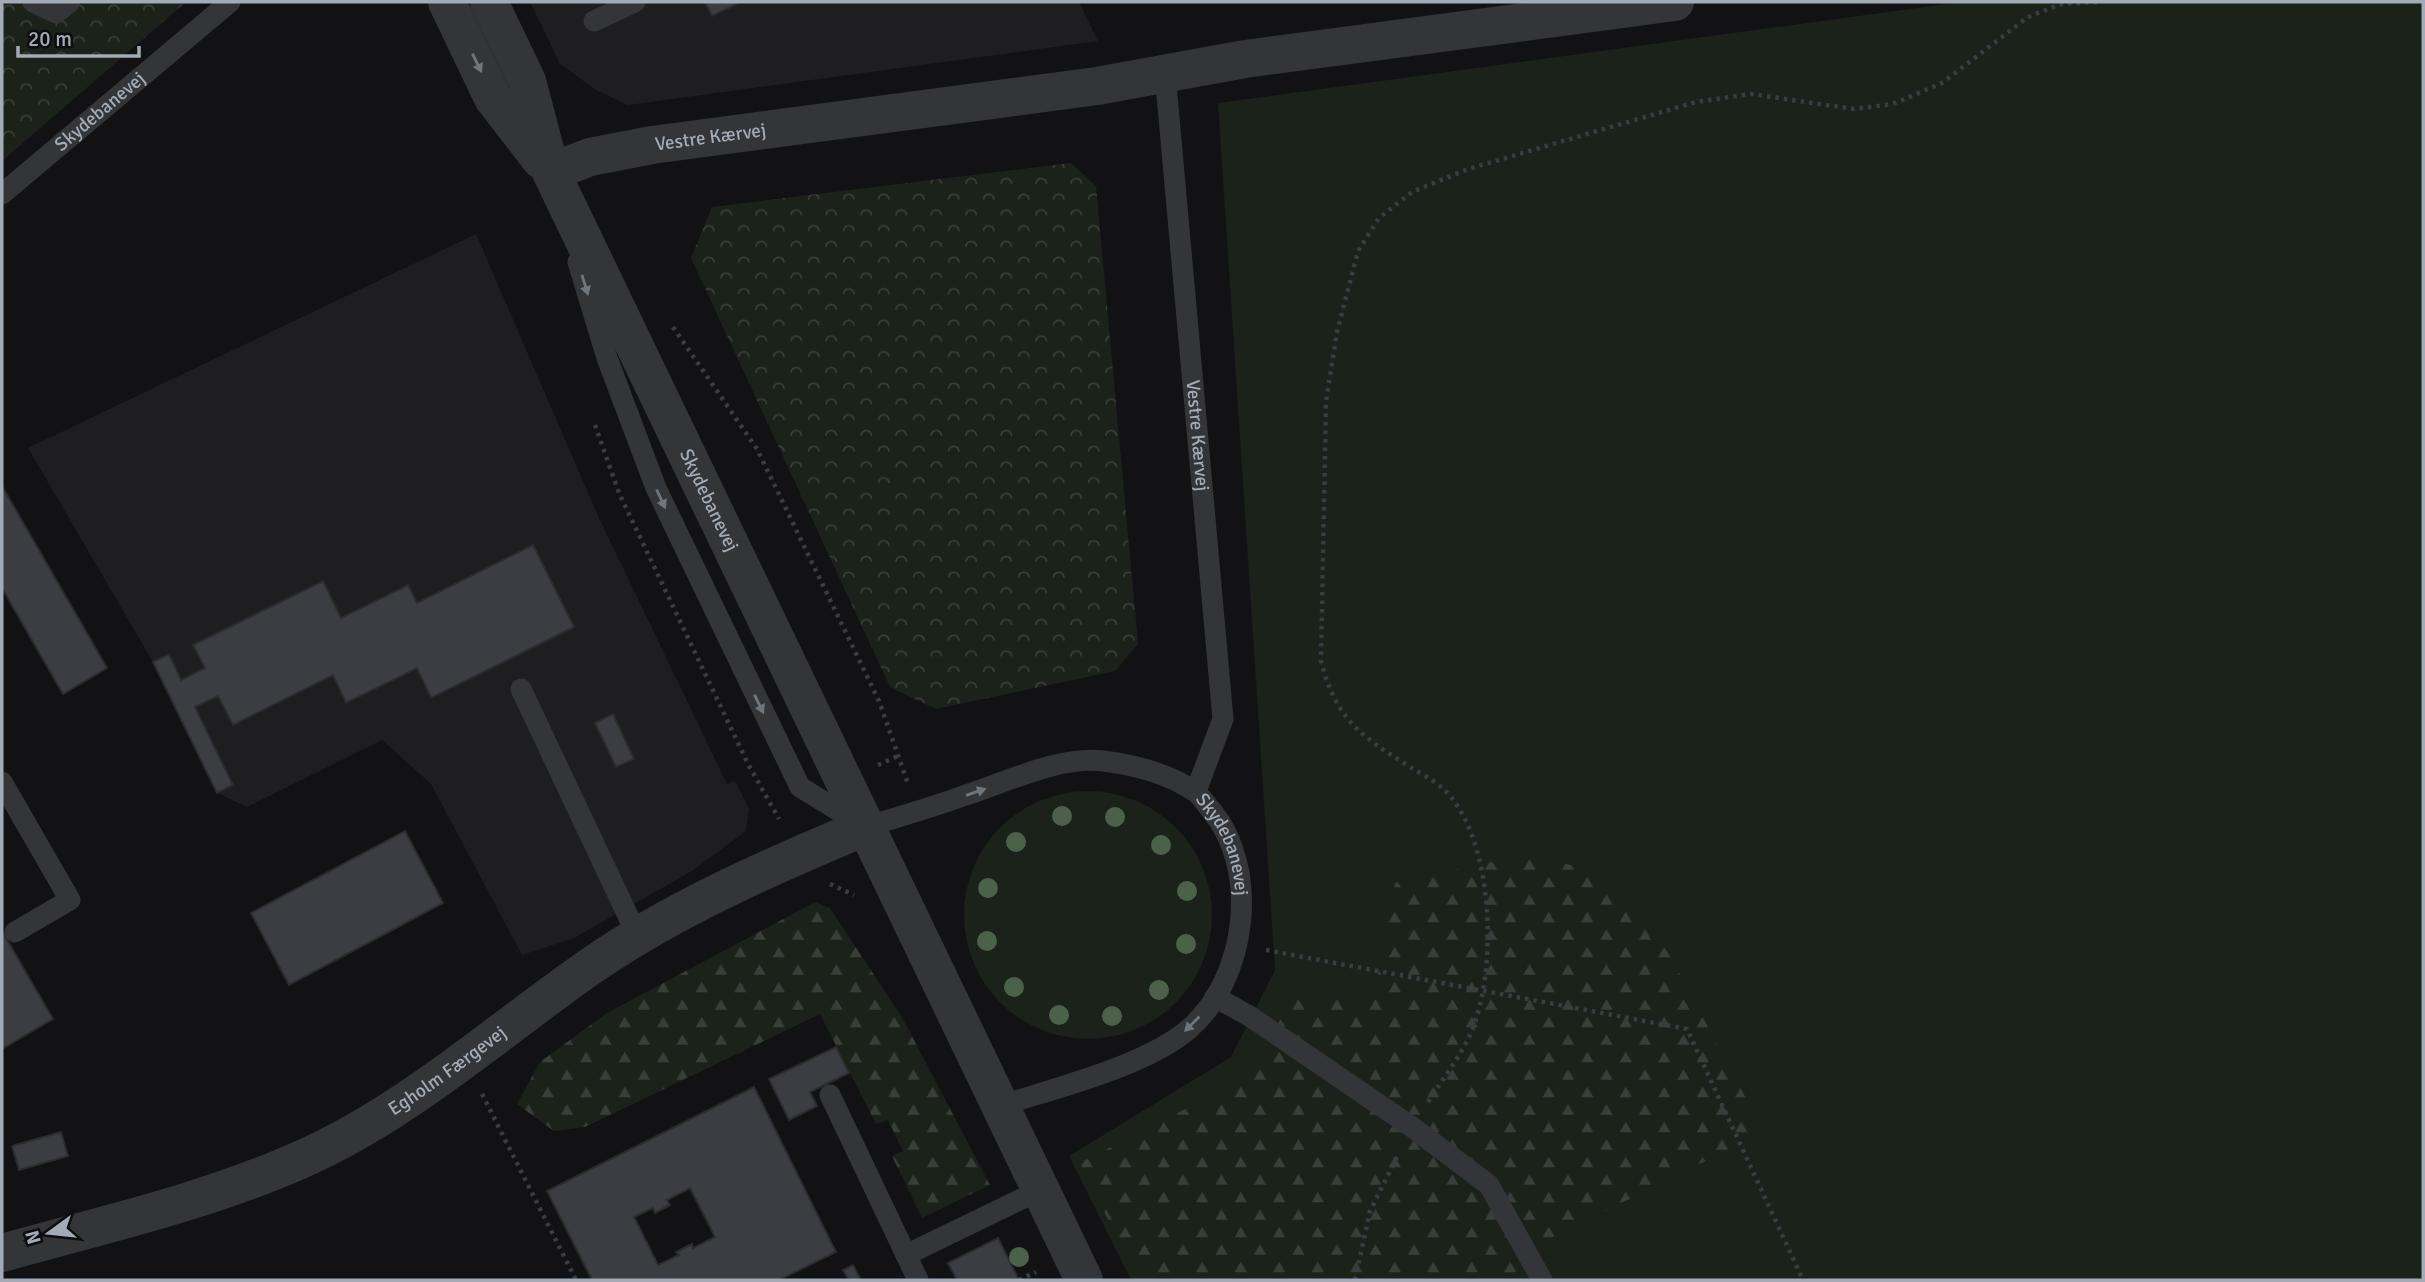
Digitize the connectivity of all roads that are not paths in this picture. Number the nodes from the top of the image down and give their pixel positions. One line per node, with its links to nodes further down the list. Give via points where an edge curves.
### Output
1 (33, 2): 2 (lane, via 56,13)
2 (70, 2)
3 (230, 2): 11 (lane, Skydebanevej)
4 (447, 2): 10 (street, Skydebanevej, one-way to 10, via 493,98)
5 (489, 2): 10 (street, Skydebanevej, via 527,81)
6 (635, 2): 8 (lane)
7 (1675, 2): 9 (street, Vestre Kærvej, via 1245,59)
8 (594, 22)
9 (1165, 74): 10 (street, Vestre Kærvej, via 628,149 590,157); 14 (lane, Vestre Kærvej, via 1223,719)
10 (551, 173): 15 (street, Skydebanevej)
11 (2, 194)
12 (522, 690): 17 (lane)
13 (2, 782): 16 (lane, via 70,900)
14 (1195, 791): 15 (lane, Skydebanevej, one-way to 14, via 1056,766 1102,761 1150,770); 18 (lane, Skydebanevej, via 1233,842 1241,894 1238,945)
15 (866, 827): 17 (street, Egholm Færgevej, via 760,872); 20 (street, Skydebanevej)
16 (15, 932)
17 (638, 937): 22 (street, Egholm Færgevej, via 401,1105 302,1159 198,1198)
18 (1215, 997): 20 (lane, Skydebanevej, one-way to 20, via 1191,1028 1162,1048); 26 (lane, via 1412,1127 1489,1185)
19 (830, 1095): 23 (lane)
20 (1000, 1106): 21 (street, Skydebanevej)
21 (1040, 1190): 23 (lane); 25 (street, Skydebanevej)
22 (2, 1253)
23 (906, 1255): 24 (lane)
24 (918, 1280)
25 (1084, 1280)
26 (1542, 1280)

